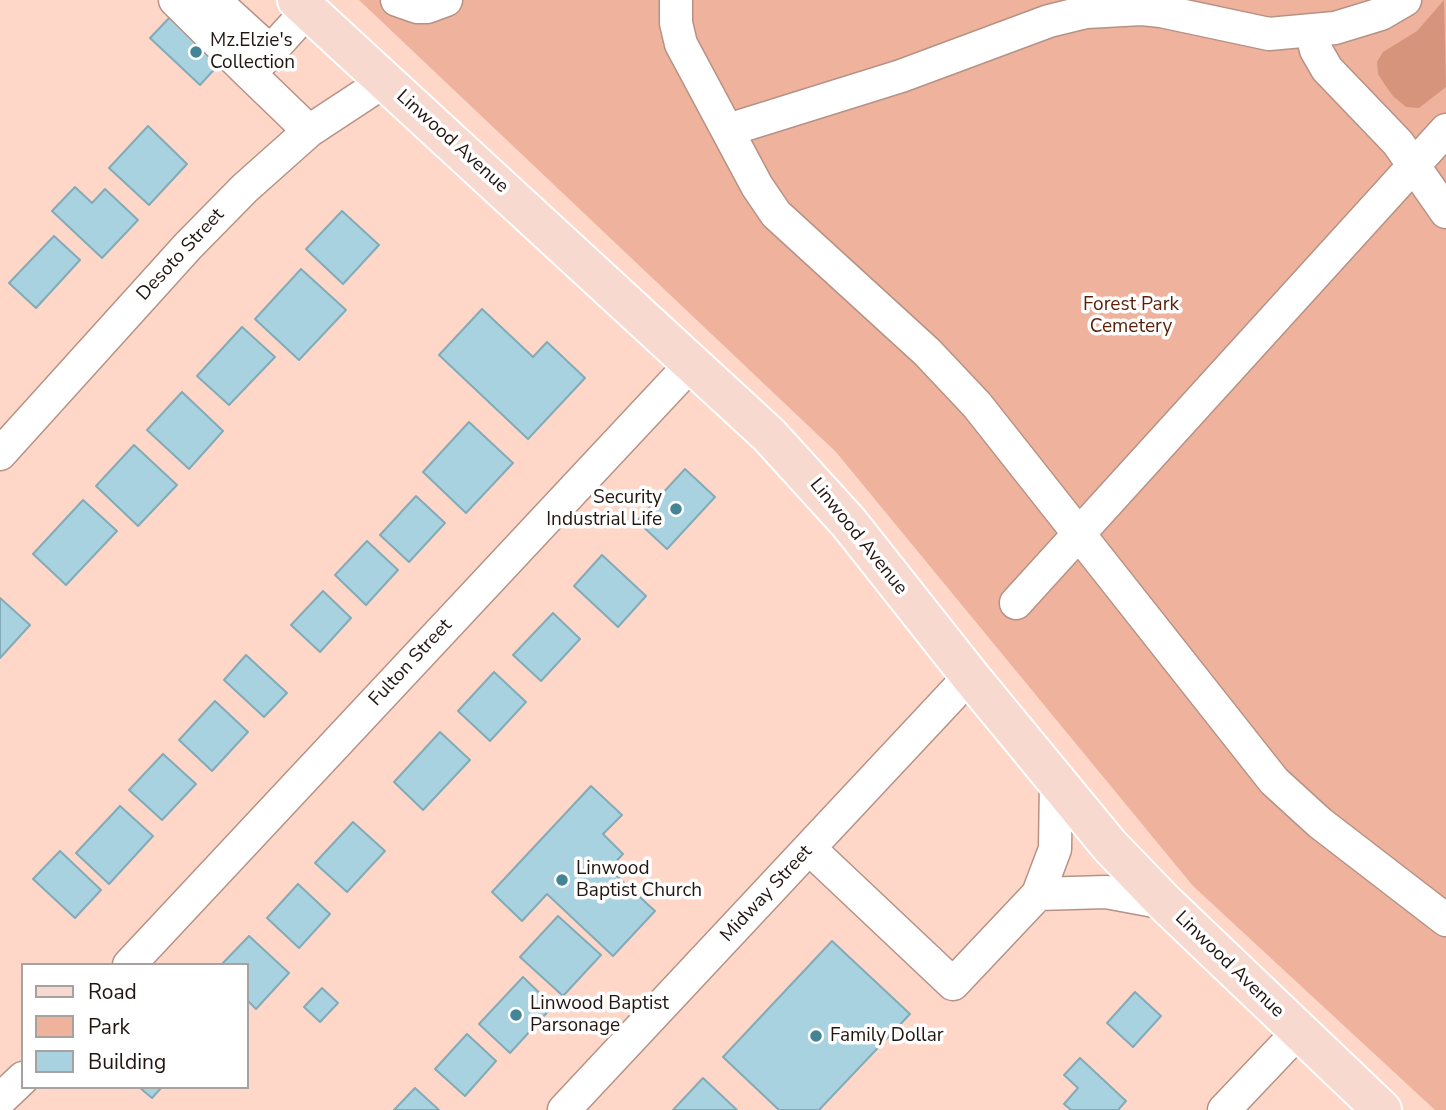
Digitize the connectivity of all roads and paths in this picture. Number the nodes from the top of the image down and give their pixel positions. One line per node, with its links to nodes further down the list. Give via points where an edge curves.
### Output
1 (174, 0): 10 (street)
2 (214, 0): 9 (street)
3 (397, 0): 4 (street, via 416,7)
4 (446, 0)
5 (676, 0): 12 (street, via 681,44)
6 (1405, 0): 8 (street, via 1372,17)
7 (303, 5): 9 (street); 11 (main road, Linwood Avenue)
8 (1311, 31): 12 (street, via 1269,34 1142,9 1086,12); 15 (street, via 1327,69)
9 (271, 52): 10 (street)
10 (250, 74): 14 (street)
11 (385, 81): 14 (street, Desoto Street); 17 (main road, Linwood Avenue)
12 (728, 130): 19 (street, via 776,214 927,352)
13 (1446, 130): 15 (street)
14 (309, 131): 18 (street, Desoto Street, via 188,246)
15 (1415, 165): 16 (street); 19 (street)
16 (1446, 212)
17 (693, 362): 21 (main road, Linwood Avenue, via 810,478); 27 (street, Fulton Street)
18 (0, 454)
19 (1079, 533): 20 (street); 26 (street, via 1274,781 1320,823)
20 (1016, 603)
21 (970, 676): 22 (main road, Linwood Avenue); 23 (street, Midway Street)
22 (1056, 782): 24 (street, via 1055,849); 25 (main road, Linwood Avenue)
23 (810, 849): 24 (street, via 953,984); 31 (street, Midway Street)
24 (1038, 894): 25 (street, via 1106,892)
25 (1165, 903): 28 (main road, Linwood Avenue)
26 (1446, 920)
27 (132, 963)
28 (1298, 1032): 32 (street); 33 (main road, Linwood Avenue)
29 (21, 1079): 30 (street)
30 (0, 1100)
31 (564, 1110)
32 (1224, 1110)
33 (1382, 1110)

